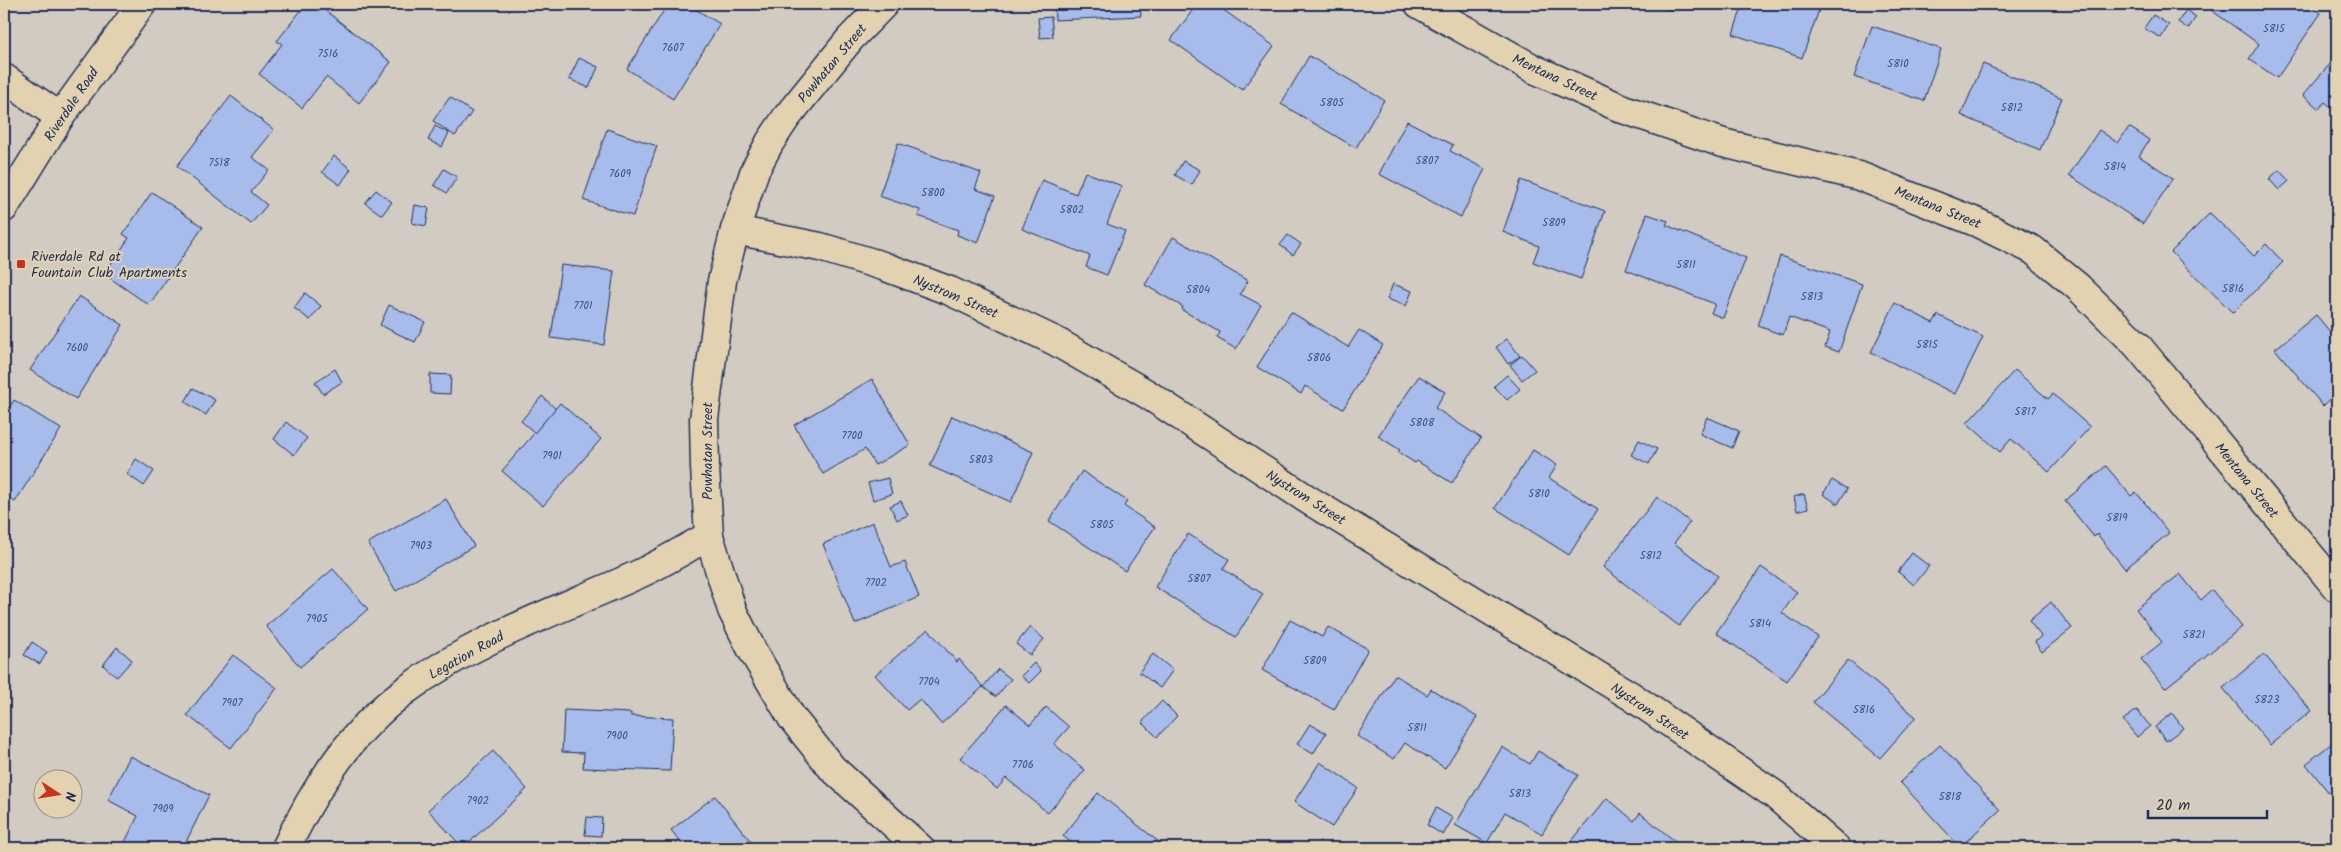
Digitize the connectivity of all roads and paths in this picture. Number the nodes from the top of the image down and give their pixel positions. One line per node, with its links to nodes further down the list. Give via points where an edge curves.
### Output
1 (142, 4): 5 (street, Riverdale Road)
2 (884, 4): 7 (street, Powhatan Street, via 850,39 770,142 755,170)
3 (1419, 4): 9 (street, Mentana Street, via 1534,70 1623,109 1723,142 1858,176 1976,222 2033,250 2078,287 2137,346)
4 (4, 78): 5 (street)
5 (60, 117): 6 (street, Riverdale Road)
6 (4, 208)
7 (735, 230): 8 (street, Powhatan Street, via 722,282 704,419); 12 (street, Nystrom Street, via 820,247 883,266 950,291 1055,341 1147,394 1307,499 1630,696 1775,794)
8 (709, 536): 10 (street, Legation Road, via 640,573 499,636 405,690 344,751 320,784); 11 (street, Powhatan Street, via 732,610 792,718 832,768)
9 (2337, 588)
10 (286, 848)
11 (920, 848)
12 (1836, 848)

